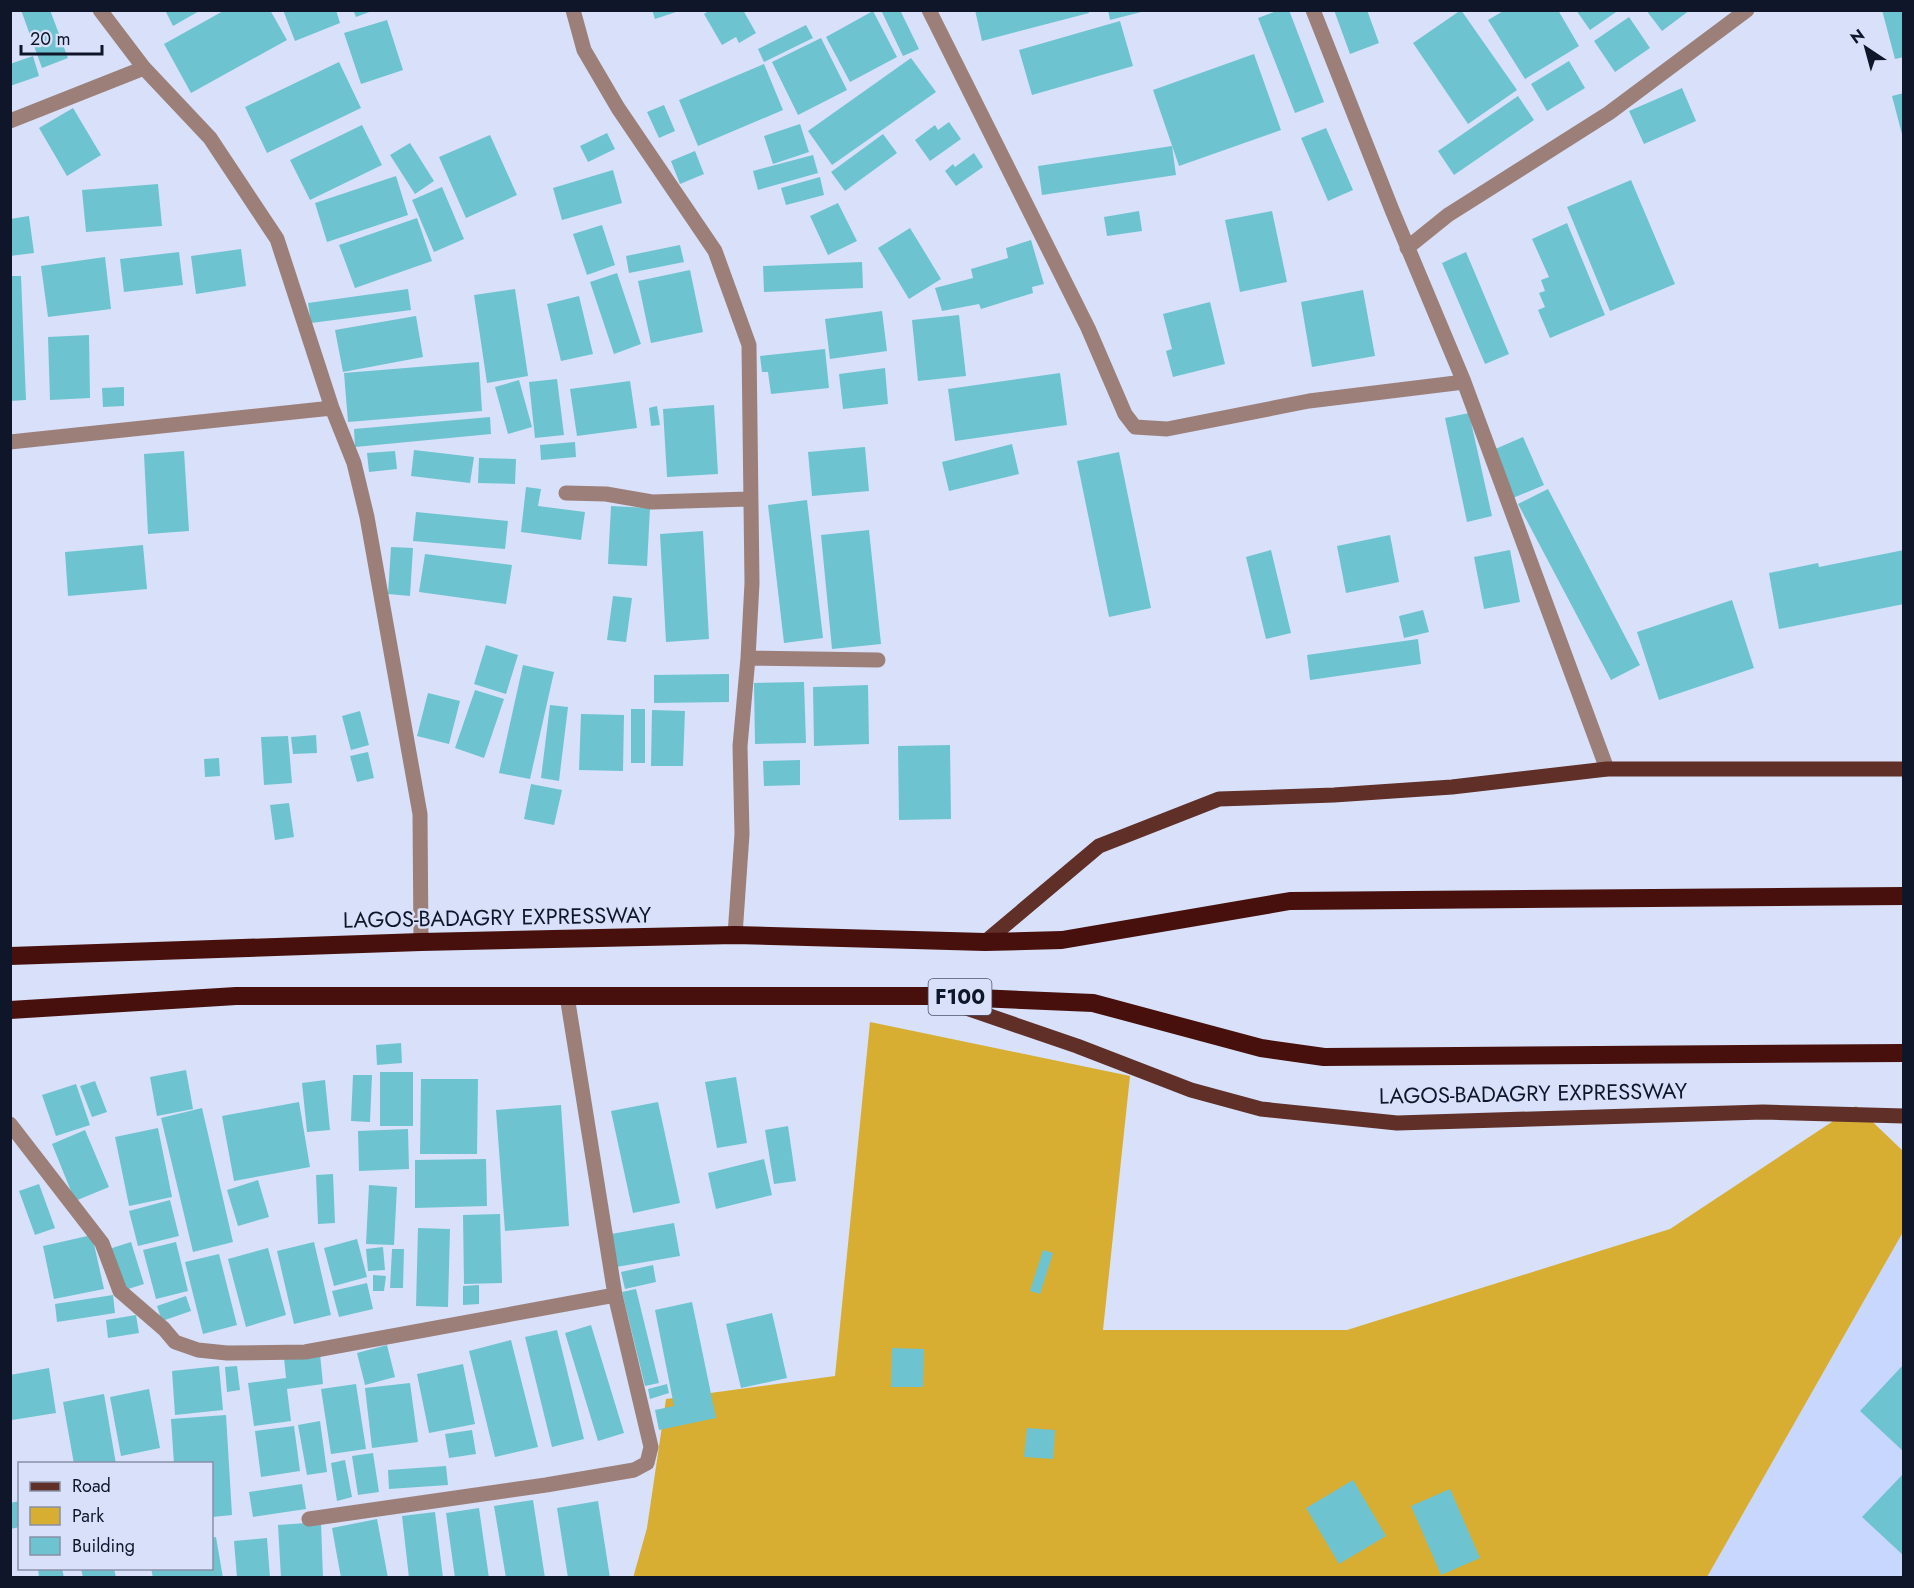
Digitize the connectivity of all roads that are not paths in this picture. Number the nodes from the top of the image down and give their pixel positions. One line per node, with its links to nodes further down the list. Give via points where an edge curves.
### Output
1 (100, 10): 6 (street)
2 (573, 10): 13 (street, via 585,50 618,108 719,261 749,345)
3 (929, 10): 9 (street, via 1069,288 1125,414 1136,427 1167,429 1310,401)
4 (1313, 10): 8 (street)
5 (1747, 10): 8 (street, via 1609,113 1448,215)
6 (144, 68): 7 (street); 10 (street, via 210,138 277,239)
7 (10, 121)
8 (1407, 248): 9 (street)
9 (1464, 382): 16 (street)
10 (332, 408): 11 (street); 20 (street, via 354,463 367,517 420,814)
11 (10, 442)
12 (566, 493): 13 (street, via 606,494 652,502)
13 (749, 499): 14 (street, via 752,583)
14 (748, 658): 15 (street); 19 (street, via 740,746 742,834)
15 (878, 660)
16 (1607, 769): 17 (main road); 21 (main road, via 1452,787 1219,799 1099,846)
17 (1904, 769)
18 (1904, 896): 21 (highway, LAGOS-BADAGRY EXPRESSWAY, via 1290,901 1062,940)
19 (735, 935): 20 (highway, LAGOS-BADAGRY EXPRESSWAY); 21 (highway, LAGOS-BADAGRY EXPRESSWAY)
20 (421, 942): 22 (highway, LAGOS-BADAGRY EXPRESSWAY)
21 (985, 942)
22 (10, 956)
23 (567, 996): 24 (highway, LAGOS-BADAGRY EXPRESSWAY / F100); 25 (highway, LAGOS-BADAGRY EXPRESSWAY / F100, via 236,996); 29 (street)
24 (932, 996): 26 (highway, LAGOS-BADAGRY EXPRESSWAY / F100, via 1092,1003 1261,1048 1324,1057); 27 (main road, LAGOS-BADAGRY EXPRESSWAY, via 1191,1090 1262,1108 1397,1123 1762,1112)
25 (10, 1010)
26 (1904, 1053)
27 (1904, 1116)
28 (10, 1124): 29 (street, via 102,1243 120,1292 175,1342 198,1350 304,1352)
29 (615, 1295): 30 (street, via 651,1447 647,1463 634,1470 546,1485)
30 (309, 1519)

